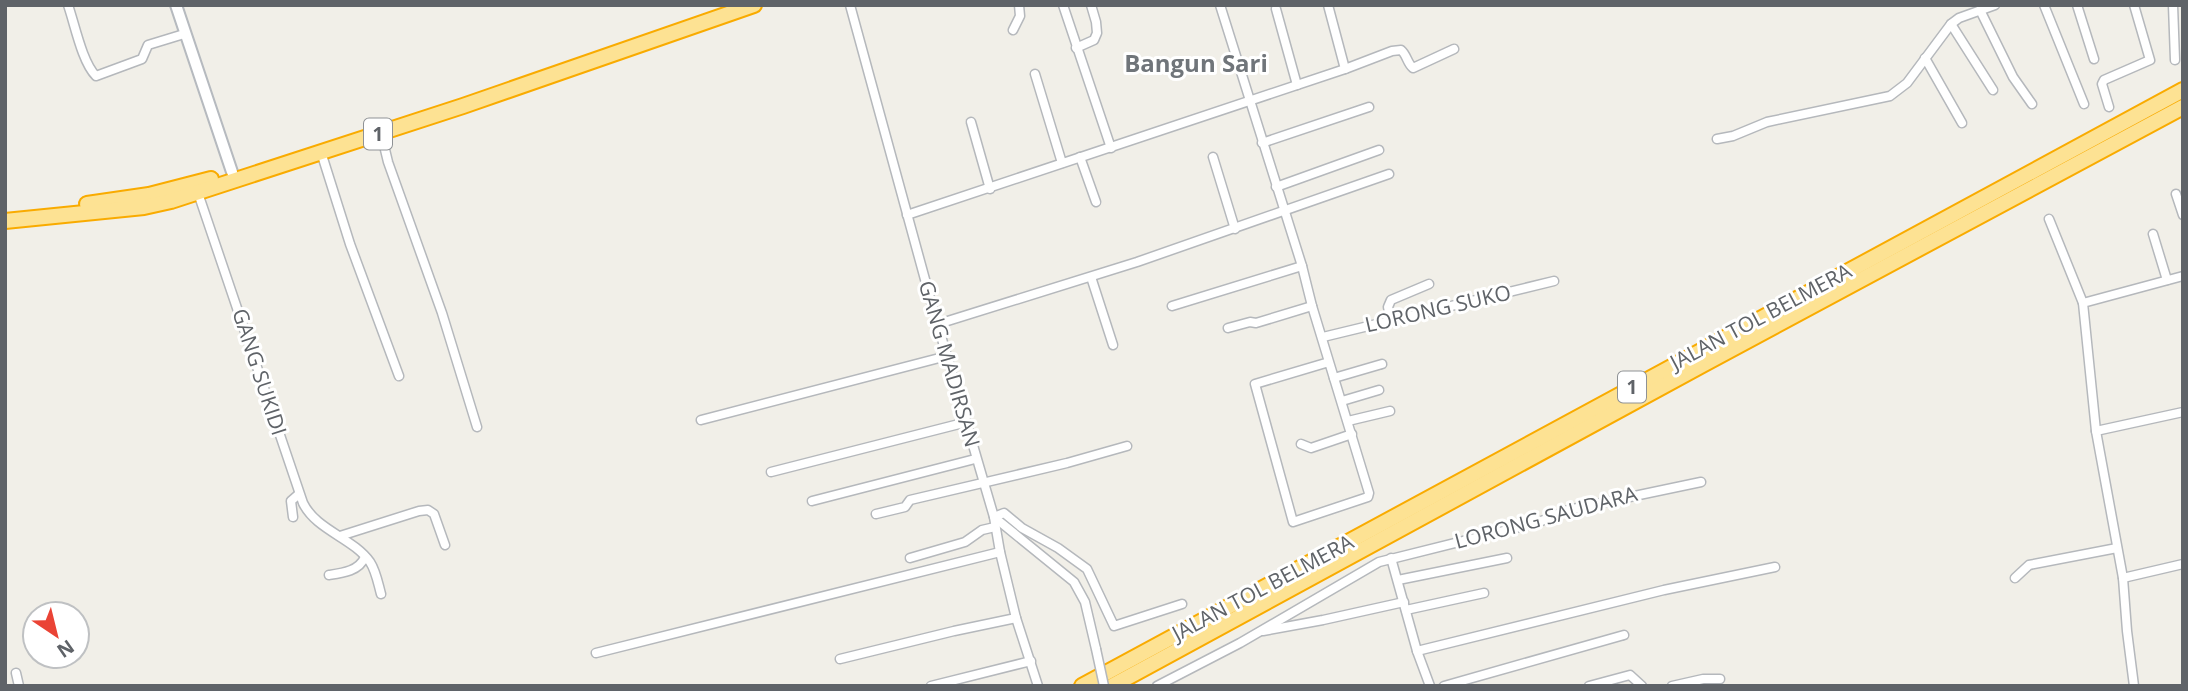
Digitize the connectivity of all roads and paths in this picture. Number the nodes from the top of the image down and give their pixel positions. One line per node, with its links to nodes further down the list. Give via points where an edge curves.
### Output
1 (68, 5): 20 (street, via 96,76 142,59 148,46)
2 (176, 5): 20 (street)
3 (726, 5): 48 (highway, 1)
4 (754, 5): 39 (highway, 1)
5 (850, 5): 57 (street, GANG MADIRSAN)
6 (1019, 5): 19 (street, via 1020,16)
7 (1063, 5): 21 (street)
8 (1091, 5): 21 (street, via 1097,33 1094,40)
9 (1220, 5): 31 (street)
10 (1328, 5): 26 (street)
11 (1995, 5): 17 (street)
12 (2044, 5): 33 (street)
13 (2077, 5): 24 (street)
14 (2134, 5): 35 (street, via 2150,60 2104,80)
15 (2173, 5): 25 (street)
16 (1276, 9): 28 (street)
17 (1980, 10): 18 (street); 32 (street, via 2013,77)
18 (1951, 23): 23 (street); 29 (street)
19 (1013, 30)
20 (184, 34): 48 (street)
21 (1076, 48): 42 (street)
22 (1454, 49): 26 (street, via 1413,68 1401,50)
23 (1925, 58): 38 (street); 40 (street, via 1907,83 1882,99 1767,122)
24 (2094, 59)
25 (2175, 60)
26 (1345, 69): 28 (street)
27 (1035, 74): 47 (street)
28 (1297, 85): 31 (street)
29 (1993, 90)
30 (2183, 90): 134 (highway, JALAN TOL BELMERA / 1)
31 (1249, 101): 41 (street); 42 (street)
32 (2032, 104)
33 (2084, 104)
34 (1369, 107): 41 (street)
35 (2109, 107)
36 (2183, 107): 136 (highway, JALAN TOL BELMERA / 1)
37 (971, 122): 51 (street)
38 (1962, 123)
39 (381, 133): 44 (highway, 1); 89 (street)
40 (1717, 139)
41 (1262, 143): 50 (street)
42 (1111, 148): 45 (street)
43 (1379, 150): 50 (street)
44 (321, 152): 52 (highway, 1); 80 (street)
45 (1080, 157): 47 (street); 54 (street)
46 (1213, 157): 61 (street)
47 (1062, 163): 51 (street)
48 (232, 172): 55 (highway, 1, via 149,195)
49 (1389, 174): 56 (street)
50 (1276, 187): 56 (street)
51 (990, 189): 57 (street)
52 (198, 193): 60 (highway, 1, via 144,207); 98 (street, GANG SUKIDI)
53 (2176, 194): 58 (street)
54 (1096, 202)
55 (5, 211)
56 (1284, 212): 61 (street); 63 (street)
57 (907, 215): 73 (street, GANG MADIRSAN)
58 (2183, 215)
59 (2049, 219): 69 (street)
60 (5, 221)
61 (1235, 229): 65 (street)
62 (2153, 234): 66 (street)
63 (1302, 266): 70 (street); 71 (street)
64 (2183, 276): 66 (street)
65 (1091, 277): 73 (street); 76 (street)
66 (2167, 280): 69 (street)
67 (1554, 281): 72 (street, LORONG SUKO)
68 (1429, 284): 72 (street, via 1391,300)
69 (2083, 303): 90 (street)
70 (1172, 306)
71 (1312, 306): 74 (street); 75 (street)
72 (1391, 320): 75 (street, LORONG SUKO)
73 (938, 324): 77 (street, GANG MADIRSAN)
74 (1228, 328)
75 (1323, 337): 78 (street)
76 (1113, 345)
77 (947, 356): 86 (street); 88 (street, GANG MADIRSAN)
78 (1329, 362): 81 (street); 91 (street, via 1255,384 1293,522 1368,497)
79 (1382, 364): 81 (street)
80 (398, 376)
81 (1334, 378): 83 (street)
82 (1379, 390): 83 (street)
83 (1342, 401): 87 (street)
84 (1390, 411): 87 (street)
85 (2183, 412): 90 (street)
86 (701, 420)
87 (1348, 421): 91 (street)
88 (967, 422): 94 (street, GANG MADIRSAN); 95 (street)
89 (477, 427)
90 (2096, 431): 106 (street)
91 (1352, 434): 92 (street, via 1311,448)
92 (1301, 444)
93 (1127, 446): 97 (street)
94 (975, 459): 97 (street, GANG MADIRSAN); 99 (street)
95 (771, 472)
96 (1700, 482): 110 (street, LORONG SAUDARA, via 1568,510 1539,522)
97 (983, 483): 100 (street); 102 (street, GANG MADIRSAN)
98 (299, 494): 101 (street, via 291,501); 104 (street, GANG SUKIDI, via 307,511)
99 (812, 501)
100 (876, 513)
101 (293, 517)
102 (994, 517): 103 (street, GANG MADIRSAN); 120 (street, via 1004,513 1087,569 1114,626); 135 (street, bridge, via 1074,582 1085,601)
103 (995, 527): 107 (street, GANG MADIRSAN); 109 (street, via 965,542)
104 (340, 536): 105 (street, via 428,510 434,514); 108 (street, GANG SUKIDI)
105 (445, 545)
106 (2117, 548): 115 (street, via 2029,565); 116 (street)
107 (1000, 552): 122 (street, GANG MADIRSAN); 126 (street)
108 (365, 557): 114 (street, via 357,568); 119 (street)
109 (910, 558)
110 (1391, 558): 117 (street); 123 (street, LORONG SAUDARA)
111 (1507, 558): 117 (street)
112 (2183, 564): 116 (street)
113 (1775, 568): 125 (street, via 1664,590)
114 (329, 575)
115 (2015, 578)
116 (2123, 578): 143 (street)
117 (1398, 580): 121 (street)
118 (1484, 593): 121 (street)
119 (381, 594)
120 (1182, 604)
121 (1405, 606): 123 (street); 125 (street)
122 (1016, 618): 127 (street); 128 (street, GANG MADIRSAN)
123 (1259, 632): 137 (street)
124 (1624, 635): 139 (street)
125 (1417, 651): 138 (street)
126 (596, 653)
127 (840, 659)
128 (1031, 662): 132 (street); 133 (street, GANG MADIRSAN)
129 (16, 673): 131 (street)
130 (1720, 679): 142 (street)
131 (19, 686)
132 (931, 686)
133 (1038, 686)
134 (1082, 686)
135 (1104, 686)
136 (1112, 686)
137 (1157, 686)
138 (1430, 686)
139 (1444, 686)
140 (1589, 686): 141 (street, via 1630,675)
141 (1642, 686)
142 (1672, 686)
143 (2134, 686)

